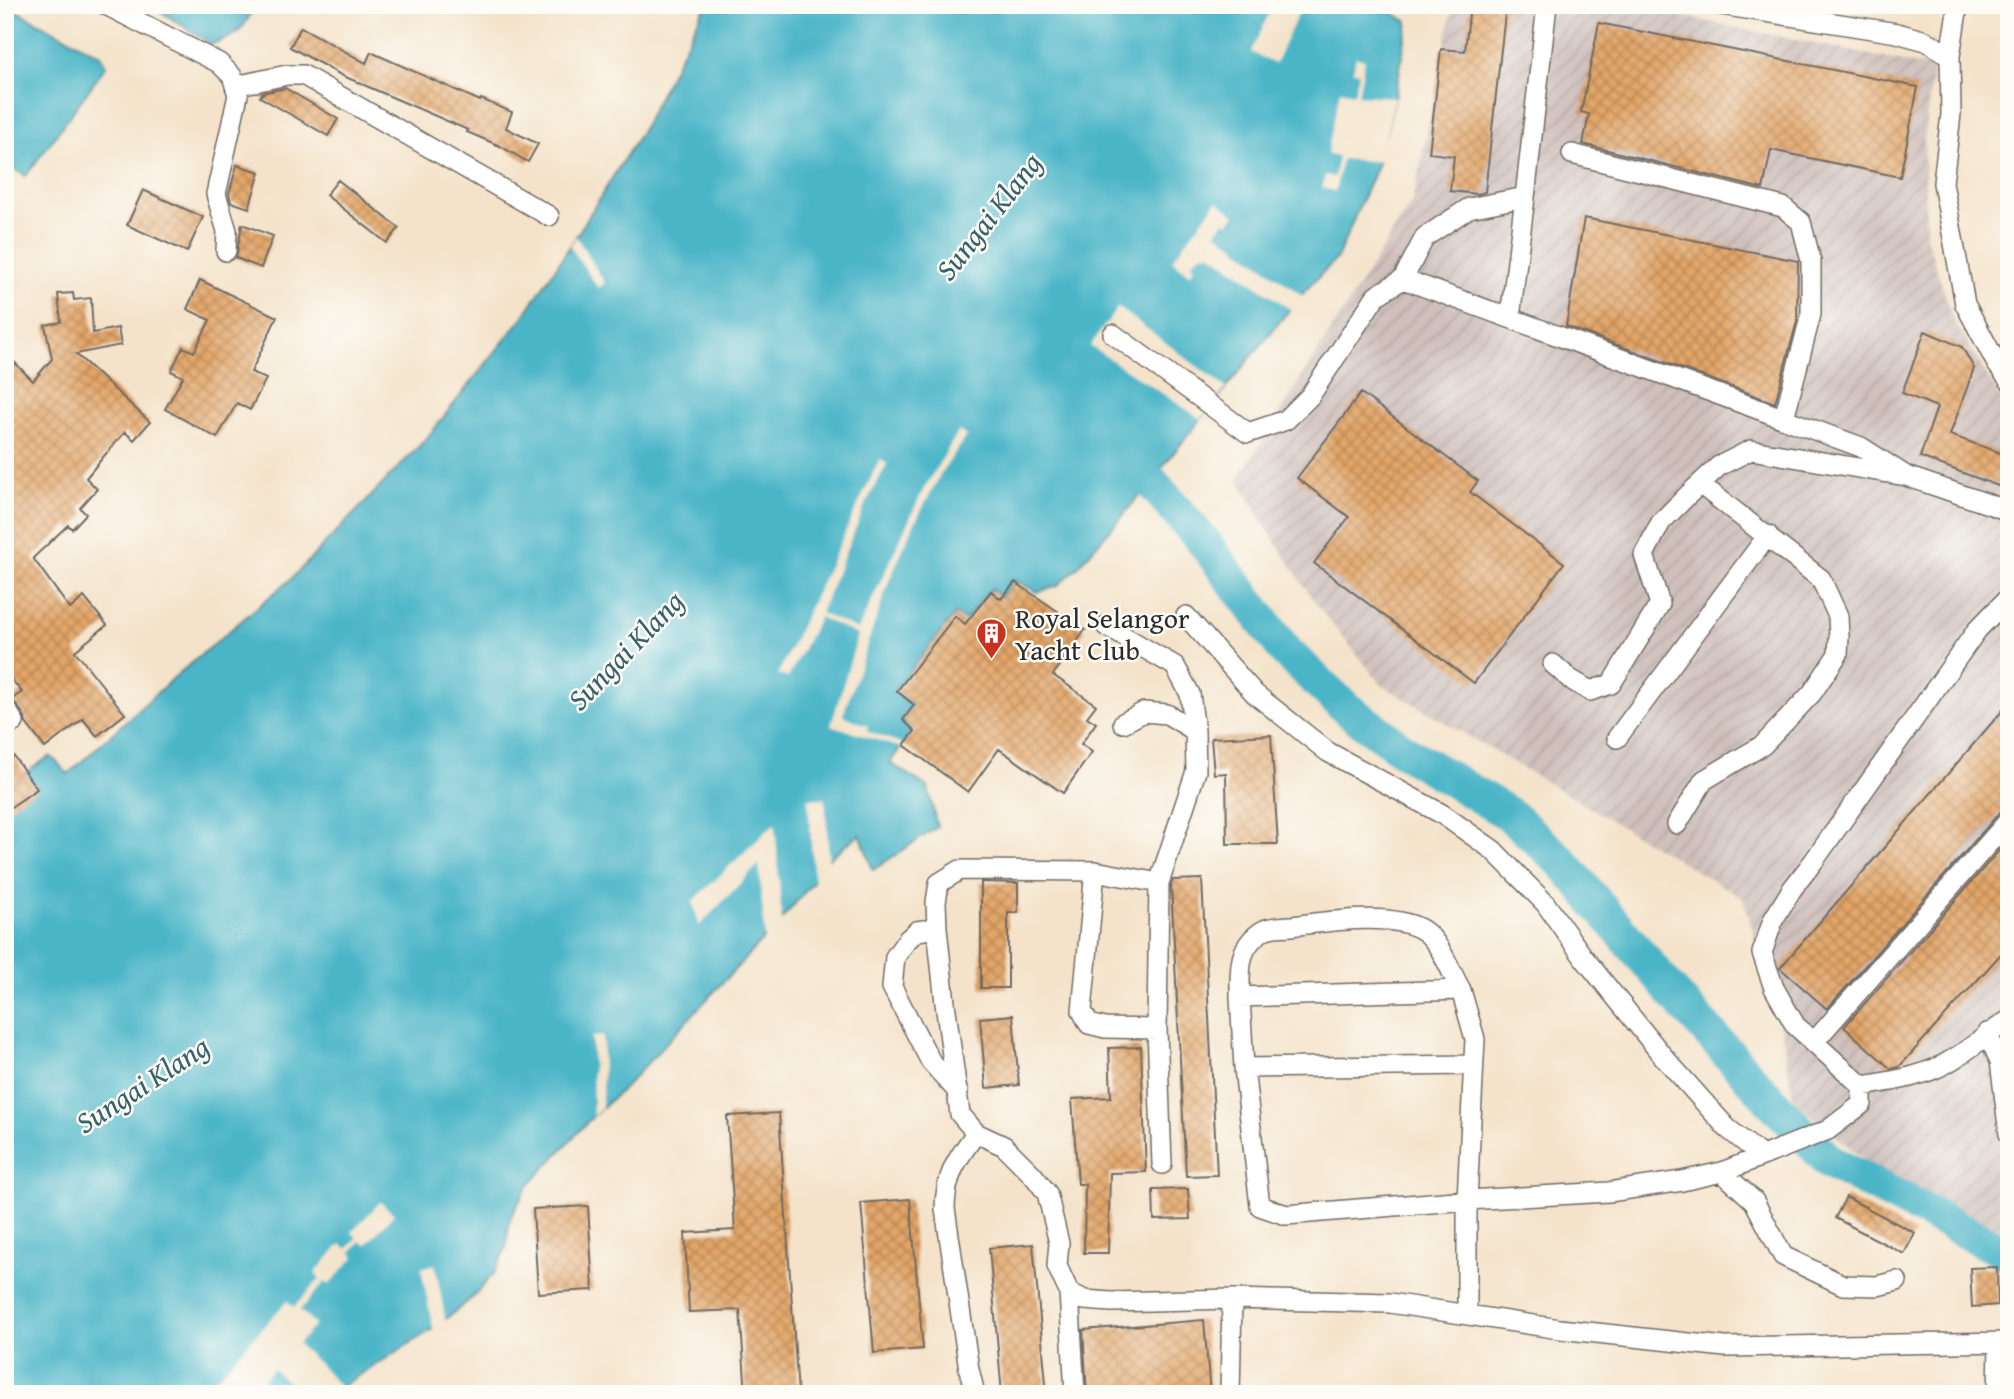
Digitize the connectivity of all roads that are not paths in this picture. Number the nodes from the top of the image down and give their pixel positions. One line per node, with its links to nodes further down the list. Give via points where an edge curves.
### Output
1 (106, 5): 6 (street, via 219,63)
2 (1546, 5): 8 (street)
3 (1721, 5): 5 (street, via 1897,33 1926,40)
4 (1958, 5): 5 (street)
5 (1950, 56): 14 (street, via 1951,114 1944,183 1965,304)
6 (235, 86): 9 (street, via 303,75); 10 (street, via 238,95 216,194 227,231)
7 (1572, 154): 15 (street, via 1783,207 1801,222 1811,261 1811,314)
8 (1525, 197): 11 (street, via 1469,208 1447,222 1425,237); 12 (street)
9 (550, 216)
10 (226, 251)
11 (1403, 279): 12 (street); 13 (street, via 1376,296 1310,397 1286,420 1248,433)
12 (1510, 318): 15 (street)
13 (1113, 334)
14 (2009, 380)
15 (1784, 418): 16 (street, via 1861,447)
16 (1906, 477): 17 (street, via 1751,450 1720,466); 18 (street)
17 (1700, 484): 19 (street); 23 (street, via 1661,522 1644,555 1660,604 1611,684 1590,691)
18 (2009, 511)
19 (1768, 535): 26 (street); 28 (street, via 1821,579 1838,616 1838,654 1812,693 1763,745 1704,780)
20 (2009, 597): 37 (street, via 1977,630 1773,920 1762,953 1774,988 1795,1025)
21 (1186, 616): 44 (street, via 1255,694 1328,752 1442,814 1493,850 1545,903 1662,1055 1727,1128)
22 (1106, 626): 25 (street, via 1175,666 1189,694)
23 (1553, 664)
24 (1123, 723): 25 (street, via 1144,712 1167,714)
25 (1195, 731): 30 (street, via 1196,771)
26 (1617, 738)
27 (2009, 820): 37 (street)
28 (1677, 824)
29 (1095, 871): 30 (street); 31 (street, via 960,870 939,883); 35 (street, via 1082,1011 1090,1024 1105,1028)
30 (1159, 883): 35 (street)
31 (937, 928): 41 (street); 41 (street, via 916,931 907,940 895,957 892,987 931,1062)
32 (1461, 990): 33 (street); 33 (street, via 1426,932 1408,923 1345,919 1266,929 1241,958); 38 (street, via 1475,1039)
33 (1240, 997): 39 (street)
34 (2009, 1020): 36 (street)
35 (1157, 1029): 45 (street)
36 (1987, 1033): 40 (street, via 1954,1059 1911,1078); 43 (street, via 2000,1061)
37 (1813, 1043): 40 (street)
38 (1474, 1065): 39 (street); 47 (street)
39 (1244, 1068): 47 (street, via 1260,1206 1286,1215)
40 (1862, 1086): 44 (street, via 1862,1104 1828,1130)
41 (958, 1093): 42 (street, via 960,1114)
42 (976, 1133): 49 (street, via 1004,1146 1047,1193 1059,1243 1056,1266); 53 (street, via 945,1187 944,1209)
43 (2009, 1134)
44 (1762, 1156): 46 (street)
45 (1162, 1164)
46 (1722, 1172): 47 (street, via 1609,1192); 48 (street, via 1754,1201 1783,1256 1843,1285 1877,1286)
47 (1467, 1200): 51 (street)
48 (1897, 1280)
49 (1069, 1292): 50 (street, via 1084,1300 1111,1302); 54 (street)
50 (1232, 1299): 51 (street, via 1391,1303); 55 (street)
51 (1467, 1314): 52 (street, via 1725,1347)
52 (2004, 1343): 56 (street)
53 (975, 1394)
54 (1075, 1394)
55 (1230, 1394)
56 (1998, 1394)

